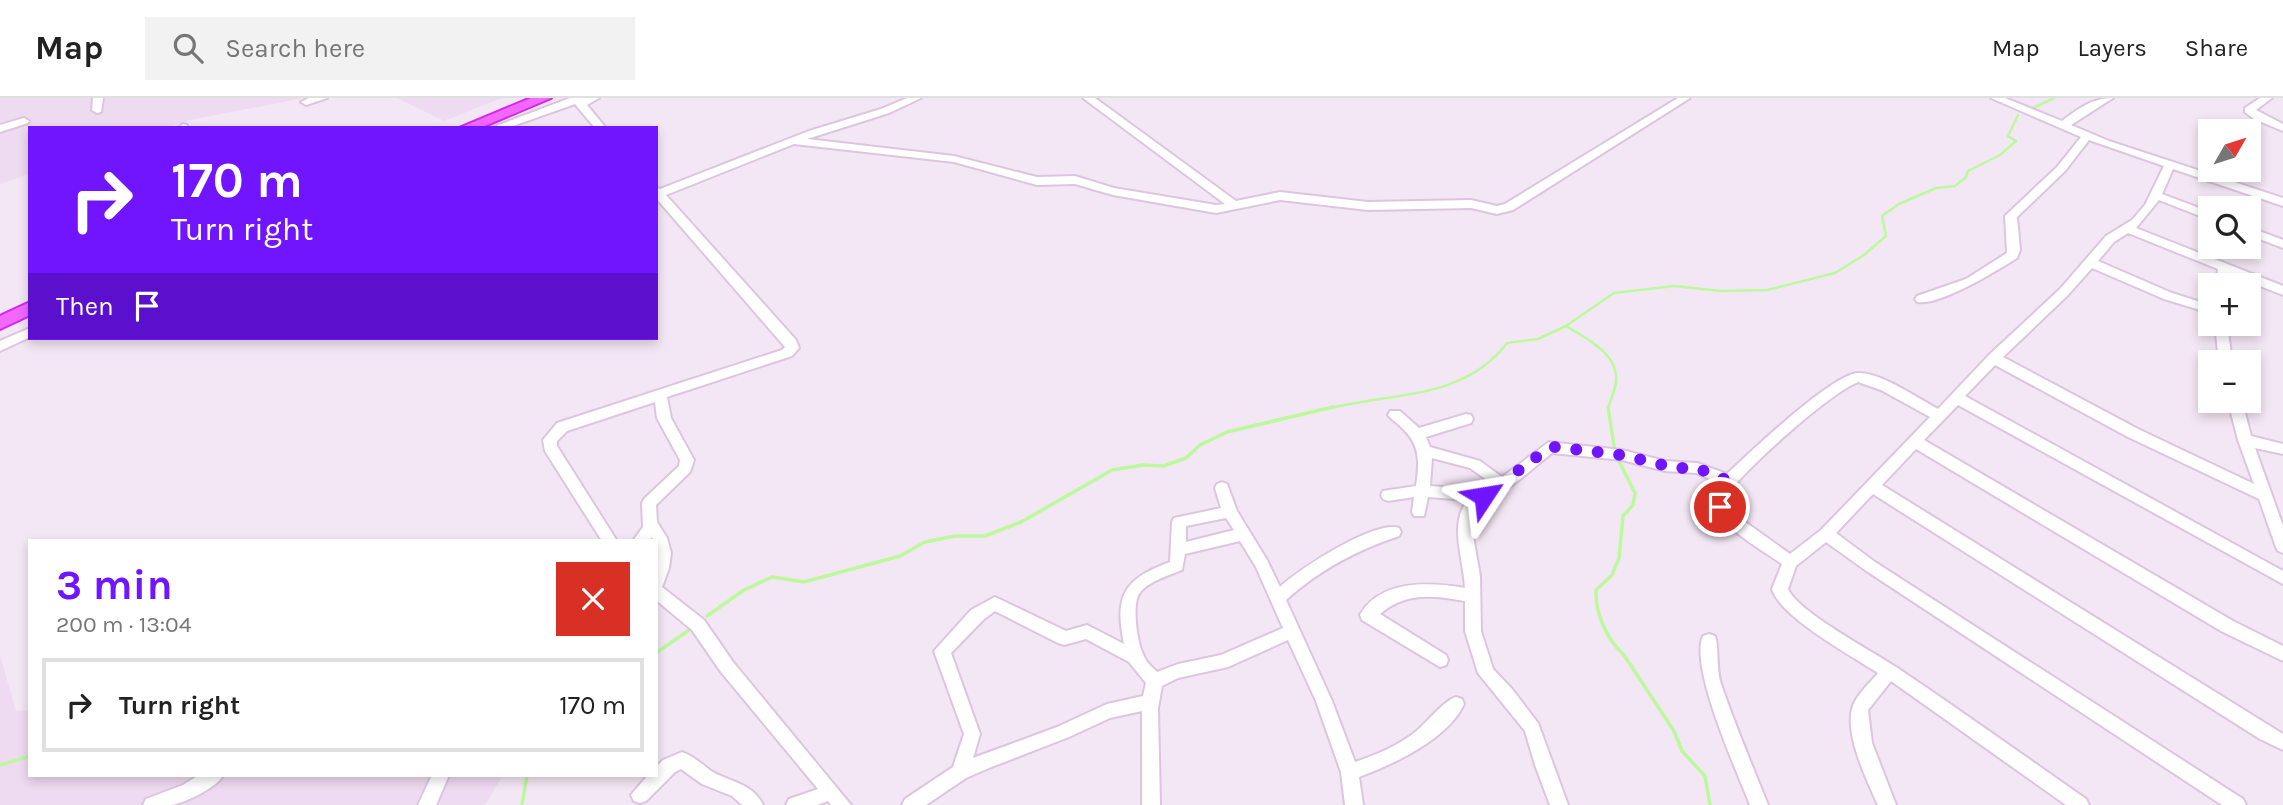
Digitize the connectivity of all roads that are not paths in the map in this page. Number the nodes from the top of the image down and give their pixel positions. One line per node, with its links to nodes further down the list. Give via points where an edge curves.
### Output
1 (322, 98): 11 (street)
2 (544, 98): 13 (highway)
3 (594, 98): 10 (street)
4 (916, 98): 20 (street)
5 (1088, 98): 26 (street, via 1233,204)
6 (1685, 98): 26 (street, via 1503,209 1472,204 1368,206 1280,195)
7 (1996, 98): 16 (street)
8 (2108, 98): 16 (street)
9 (2267, 98): 17 (street, via 2249,110)
10 (577, 101): 14 (street); 15 (street)
11 (306, 102)
12 (24, 121): 18 (street)
13 (471, 126)
14 (502, 126)
15 (599, 126)
16 (2062, 126): 19 (street)
17 (2283, 128)
18 (0, 129)
19 (2087, 136): 21 (street); 35 (street, via 2062,169 2011,216 2013,256 1970,282)
20 (793, 141): 22 (street); 26 (street, via 954,159 1037,181 1075,180 1216,209)
21 (2169, 165): 24 (street); 25 (street)
22 (658, 193)
23 (658, 194): 42 (street, via 792,348)
24 (2155, 195): 27 (street); 28 (street)
25 (2283, 202)
26 (1241, 205)
27 (2198, 211)
28 (2128, 229): 31 (street, via 2110,239); 32 (street)
29 (2261, 236): 30 (street)
30 (2283, 244)
31 (2091, 263): 36 (street); 41 (street)
32 (2224, 267): 33 (street); 34 (street)
33 (2223, 273)
34 (2283, 291)
35 (1921, 299)
36 (2198, 305)
37 (26, 316): 38 (highway)
38 (0, 323)
39 (28, 333): 40 (street)
40 (0, 346)
41 (1994, 358): 43 (street); 59 (street, via 2133,433)
42 (660, 394): 63 (street, via 664,418 687,460 685,468 649,503); 67 (street, via 562,427 550,440 550,447)
43 (1957, 398): 46 (street); 73 (street)
44 (2238, 413): 49 (street)
45 (1395, 415): 48 (street)
46 (1940, 416): 50 (street); 53 (street, via 1866,378 1850,378)
47 (1466, 419): 48 (street)
48 (1417, 436): 52 (street)
49 (2245, 440): 51 (street); 59 (street)
50 (1913, 441): 55 (street); 79 (street, via 2227,626)
51 (2283, 449)
52 (1426, 452): 54 (street, via 1471,460); 57 (street)
53 (1729, 481): 54 (street, via 1697,468 1555,447 1544,449); 71 (street, via 1719,495 1720,507)
54 (1502, 485): 60 (street)
55 (1871, 485): 66 (street); 86 (street)
56 (1223, 488): 61 (street)
57 (1421, 491): 58 (street); 60 (street); 62 (street)
58 (1388, 495)
59 (2263, 495): 69 (street)
60 (1484, 496): 75 (street, via 1471,506 1465,521)
61 (1230, 512): 65 (street); 70 (street, via 1179,522)
62 (1419, 512)
63 (651, 525): 68 (street); 72 (street, via 664,550)
64 (1394, 532): 76 (street, via 1359,543)
65 (1243, 534): 70 (street); 76 (street)
66 (1826, 534): 71 (street); 104 (street)
67 (609, 539)
68 (642, 539)
69 (2283, 547)
70 (1178, 550): 80 (street, via 1177,566 1136,584 1129,595 1128,624)
71 (1790, 562): 82 (street, via 1780,589 1790,605)
72 (658, 575)
73 (2283, 578)
74 (658, 593): 92 (street, via 705,634)
75 (1473, 596): 81 (street, via 1432,589 1397,592 1368,615); 100 (street, via 1473,631 1486,673 1532,728)
76 (1277, 598): 77 (street)
77 (1292, 631): 83 (street, via 1228,659 1161,676); 88 (street)
78 (1709, 640): 101 (street, via 1712,681)
79 (2283, 654)
80 (1135, 657): 83 (street); 87 (street, via 1087,632 1064,638 995,603 942,651 972,734)
81 (1440, 660)
82 (1889, 671): 102 (street, via 1858,715); 103 (street)
83 (1155, 682): 84 (street)
84 (1148, 702): 87 (street, via 1107,710); 98 (street)
85 (1456, 704): 88 (street, via 1432,732 1394,757)
86 (2283, 742)
87 (960, 772): 97 (street)
88 (1350, 772): 99 (street)
89 (212, 777): 93 (street)
90 (440, 777): 94 (street)
91 (640, 795): 95 (street, via 669,766 682,760 708,778 738,790)
92 (836, 799): 96 (street)
93 (152, 805)
94 (427, 805)
95 (754, 805)
96 (795, 805)
97 (911, 805)
98 (1151, 805)
99 (1354, 805)
100 (1559, 805)
101 (1759, 805)
102 (1887, 805)
103 (2080, 805)
104 (2237, 805)

